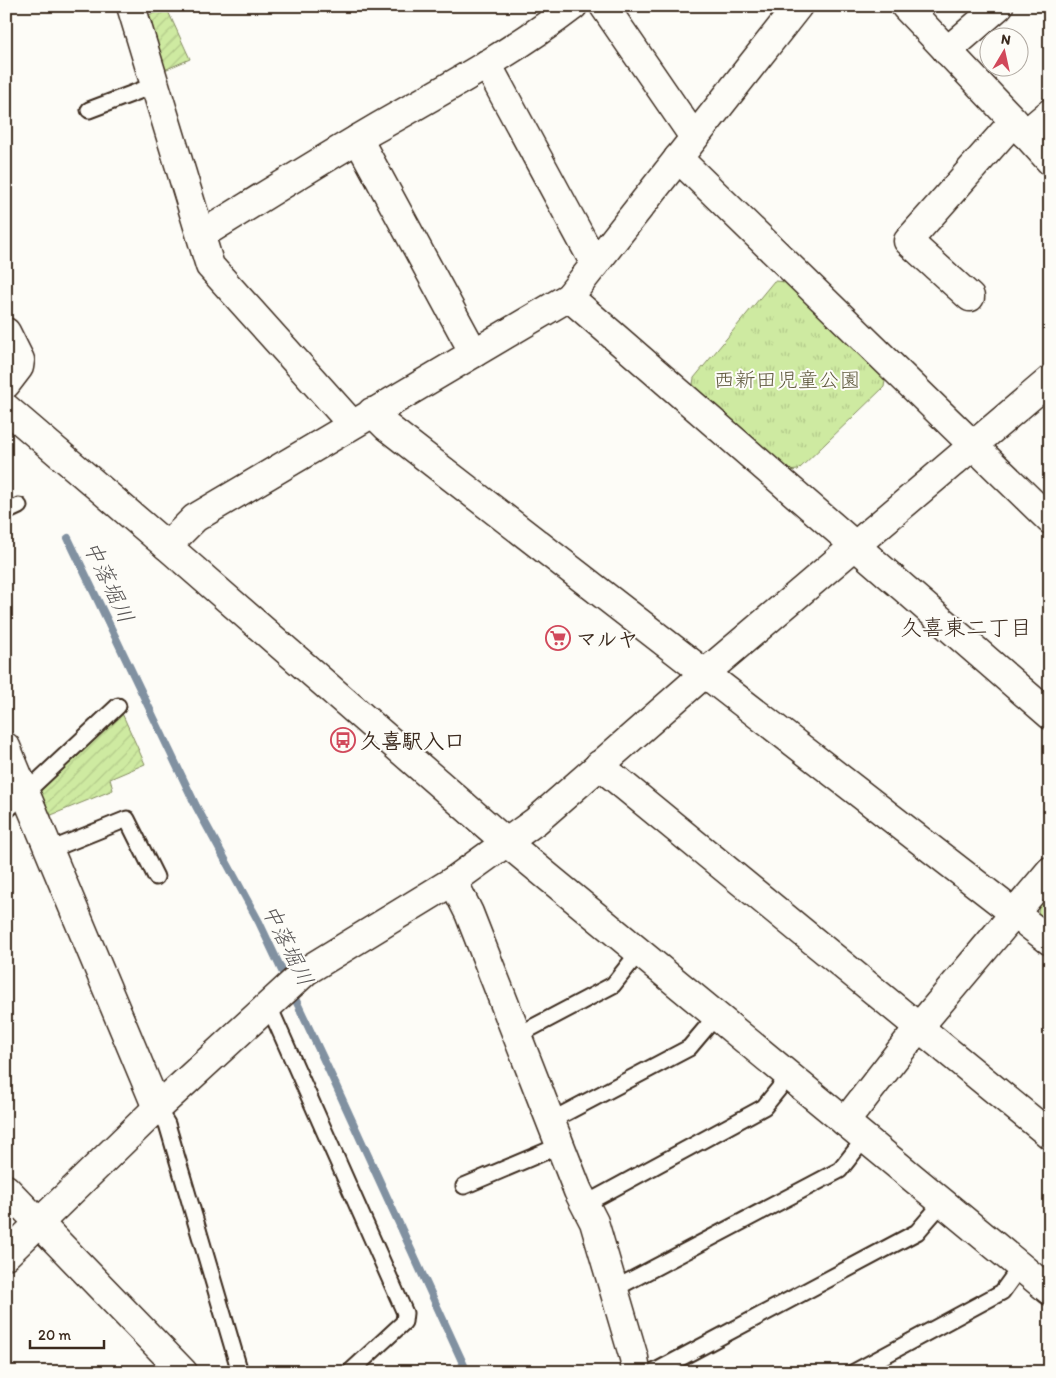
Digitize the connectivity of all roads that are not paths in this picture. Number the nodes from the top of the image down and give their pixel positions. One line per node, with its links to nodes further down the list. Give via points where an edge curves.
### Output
1 (131, 6): 9 (street)
2 (573, 6): 8 (street)
3 (604, 6): 14 (street)
4 (798, 6): 14 (street)
5 (904, 6): 7 (street)
6 (999, 6): 7 (street)
7 (947, 51): 12 (street)
8 (487, 64): 13 (street); 17 (street)
9 (155, 85): 10 (lane); 16 (street)
10 (89, 110)
11 (1050, 113): 12 (street)
12 (1020, 127): 15 (street); 19 (street, via 908,241)
13 (358, 139): 16 (street); 21 (street)
14 (686, 148): 17 (street); 26 (street)
15 (1050, 161)
16 (200, 235): 25 (street, via 210,266)
17 (595, 264): 18 (street)
18 (570, 297): 21 (street); 29 (street)
19 (970, 297)
20 (6, 332): 23 (street, via 20,360 19,367)
21 (474, 353): 25 (street)
22 (1050, 380): 26 (street)
23 (6, 384)
24 (6, 408): 28 (street)
25 (362, 418): 28 (street, via 195,518); 30 (street, via 387,427)
26 (973, 446): 27 (street); 29 (street)
27 (1050, 520)
28 (167, 546): 37 (street)
29 (854, 546): 30 (street); 32 (street)
30 (704, 674): 34 (street); 42 (street)
31 (118, 706): 35 (lane)
32 (1050, 715)
33 (6, 747): 35 (street)
34 (599, 765): 37 (street); 47 (street)
35 (26, 793): 36 (lane); 38 (street)
36 (6, 811)
37 (507, 843): 41 (street); 44 (street)
38 (50, 850): 40 (lane, via 127,819); 50 (street)
39 (1050, 870): 42 (street)
40 (156, 877)
41 (453, 880): 45 (street, via 306,971); 48 (street, via 470,913)
42 (1014, 913): 43 (street); 47 (street)
43 (1050, 941)
44 (638, 952): 46 (street); 48 (lane, via 613,985)
45 (271, 1001): 50 (street); 66 (lane, via 404,1312 404,1322)
46 (716, 1016): 49 (street); 51 (lane, via 689,1048)
47 (919, 1027): 52 (street); 53 (street)
48 (518, 1035): 51 (street)
49 (790, 1076): 52 (street); 58 (lane, via 764,1107)
50 (157, 1108): 59 (street); 65 (lane, via 167,1124)
51 (552, 1120): 54 (street)
52 (855, 1130): 57 (street); 62 (lane, via 840,1170)
53 (1050, 1135)
54 (561, 1145): 55 (lane); 58 (street)
55 (464, 1186)
56 (6, 1189): 59 (street)
57 (943, 1202): 61 (street); 68 (lane, via 917,1232)
58 (585, 1204): 62 (street, via 594,1222)
59 (39, 1223): 60 (street); 64 (street)
60 (6, 1255)
61 (1020, 1267): 63 (street); 69 (lane, via 1002,1292)
62 (614, 1289): 67 (street)
63 (1050, 1291)
64 (183, 1372)
65 (240, 1372)
66 (350, 1372)
67 (636, 1372)
68 (654, 1372)
69 (854, 1372)

